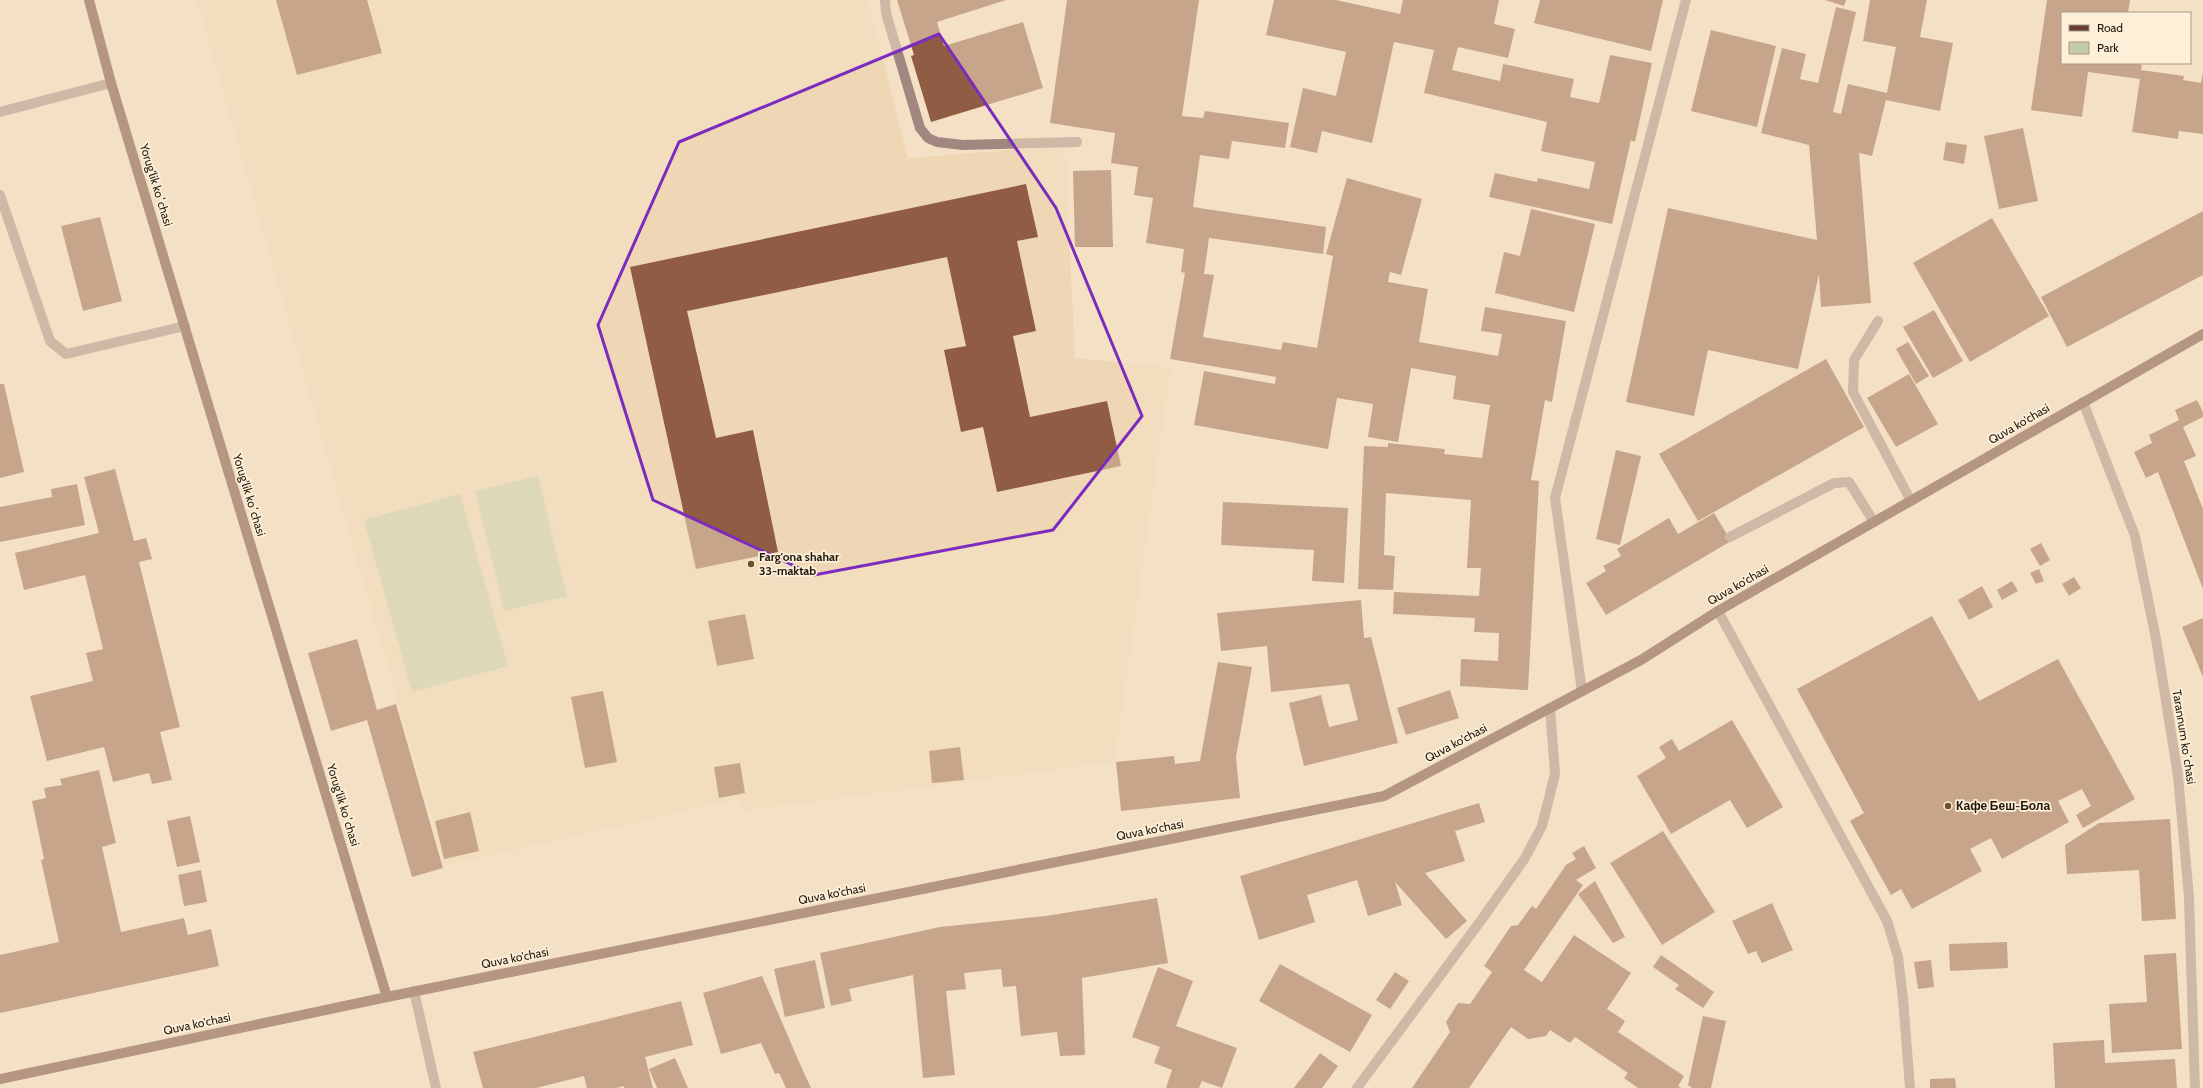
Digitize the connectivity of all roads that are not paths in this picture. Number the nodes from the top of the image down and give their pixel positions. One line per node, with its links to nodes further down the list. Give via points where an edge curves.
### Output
1 (89, 0): 4 (main road, Yorug'lik koʻchasi)
2 (886, 0): 6 (street, via 886,13 920,128 928,138 937,142 963,145)
3 (1686, 0): 16 (street, via 1555,498)
4 (111, 83): 5 (street); 9 (main road, Yorug'lik koʻchasi)
5 (0, 112)
6 (1077, 142)
7 (0, 195): 9 (street, via 50,341 66,354)
8 (1878, 321): 12 (street, via 1854,360 1853,392)
9 (185, 326): 19 (main road, Yorug'lik koʻchasi)
10 (2203, 334): 11 (main road, Quva ko'chasi)
11 (2082, 402): 12 (main road, Quva ko'chasi); 24 (street, Tarannum koʻchasi, via 2135,536 2156,639 2178,776 2188,882)
12 (1911, 501): 13 (main road, Quva ko'chasi)
13 (1874, 522): 14 (street, via 1849,482 1834,483); 15 (main road, Quva ko'chasi)
14 (1730, 537)
15 (1718, 611): 16 (main road, Quva ko'chasi, via 1641,660); 23 (street, via 1887,921 1898,957)
16 (1582, 691): 17 (main road, Quva ko'chasi)
17 (1550, 708): 18 (main road, Quva ko'chasi, via 1384,796); 22 (street, via 1555,774 1542,826 1525,858 1482,919)
18 (414, 992): 19 (main road, Quva ko'chasi); 21 (street)
19 (387, 997): 20 (main road, Quva ko'chasi)
20 (0, 1079)
21 (436, 1088)
22 (1357, 1088)
23 (1910, 1088)
24 (2195, 1088)

